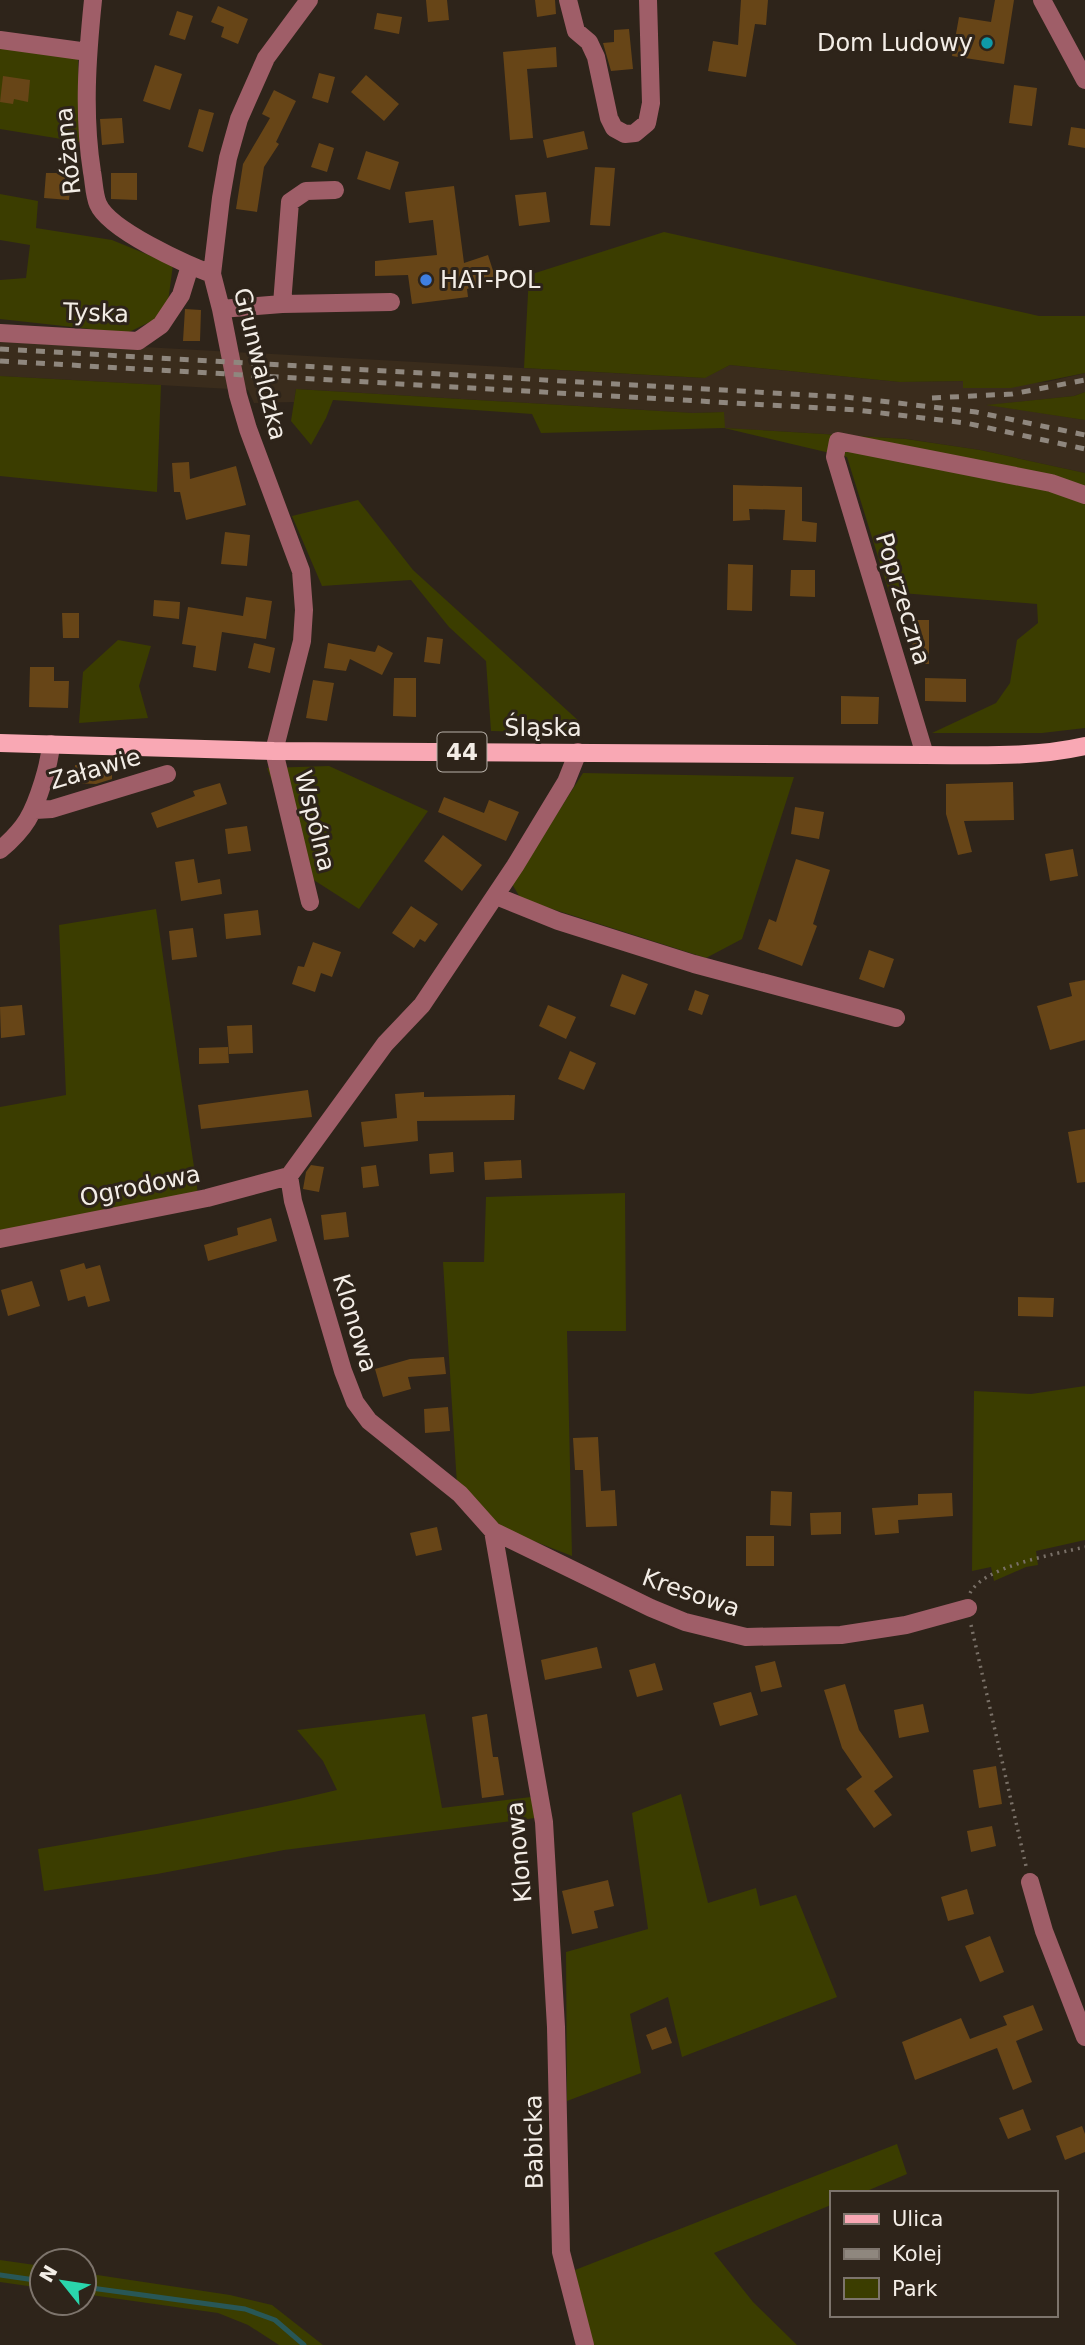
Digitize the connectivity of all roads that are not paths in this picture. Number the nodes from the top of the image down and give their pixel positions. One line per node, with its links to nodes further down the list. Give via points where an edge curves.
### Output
1 (93, 0): 7 (street, Różana)
2 (309, 0): 11 (street, Grunwaldzka, via 266,58 239,119 221,198)
3 (568, 0): 4 (street, via 576,31 597,57 609,118 614,128 625,134 635,133 647,123 651,103)
4 (648, 0)
5 (1042, 0): 8 (street)
6 (0, 40): 7 (street)
7 (88, 51): 10 (street, Różana, via 87,141 98,206 123,230)
8 (1085, 80)
9 (335, 190): 13 (street, via 306,191 290,202)
10 (190, 265): 11 (street, Różana); 15 (street, Tyska, via 181,295 162,325 138,341)
11 (212, 274): 14 (street, Grunwaldzka)
12 (391, 302): 13 (street)
13 (282, 304): 14 (street)
14 (221, 309): 20 (street, Grunwaldzka, via 248,429 301,571 302,641)
15 (0, 333)
16 (1085, 495): 22 (street, Poprzeczna, via 1051,483 838,441 835,457)
17 (0, 743): 18 (main road, Śląska / 44)
18 (51, 744): 20 (main road, Śląska / 44); 24 (street, Załawie)
19 (1085, 746): 22 (main road, Śląska / 44, via 1028,755)
20 (274, 751): 21 (main road, Śląska / 44); 27 (street, Wspólna)
21 (578, 752): 22 (main road, Śląska / 44); 26 (street, via 566,782)
22 (925, 755)
23 (167, 774): 24 (street, Załawie, via 52,809)
24 (35, 810): 25 (street, Załawie, via 18,836)
25 (0, 850)
26 (496, 896): 28 (street, via 558,921 694,964); 29 (street, via 422,1005 385,1044)
27 (310, 902)
28 (897, 1018)
29 (289, 1176): 30 (street, Ogrodowa, via 206,1198); 31 (street, Klonowa, via 355,1402 369,1421 460,1494)
30 (0, 1239)
31 (493, 1531): 32 (street, Kresowa, via 651,1608 697,1626 746,1637 841,1635 906,1625); 34 (street, Klonowa, via 544,1822)
32 (968, 1608)
33 (1030, 1882): 35 (street)
34 (551, 1936): 36 (street, Babicka, via 561,2252)
35 (1085, 2037)
36 (585, 2345)

